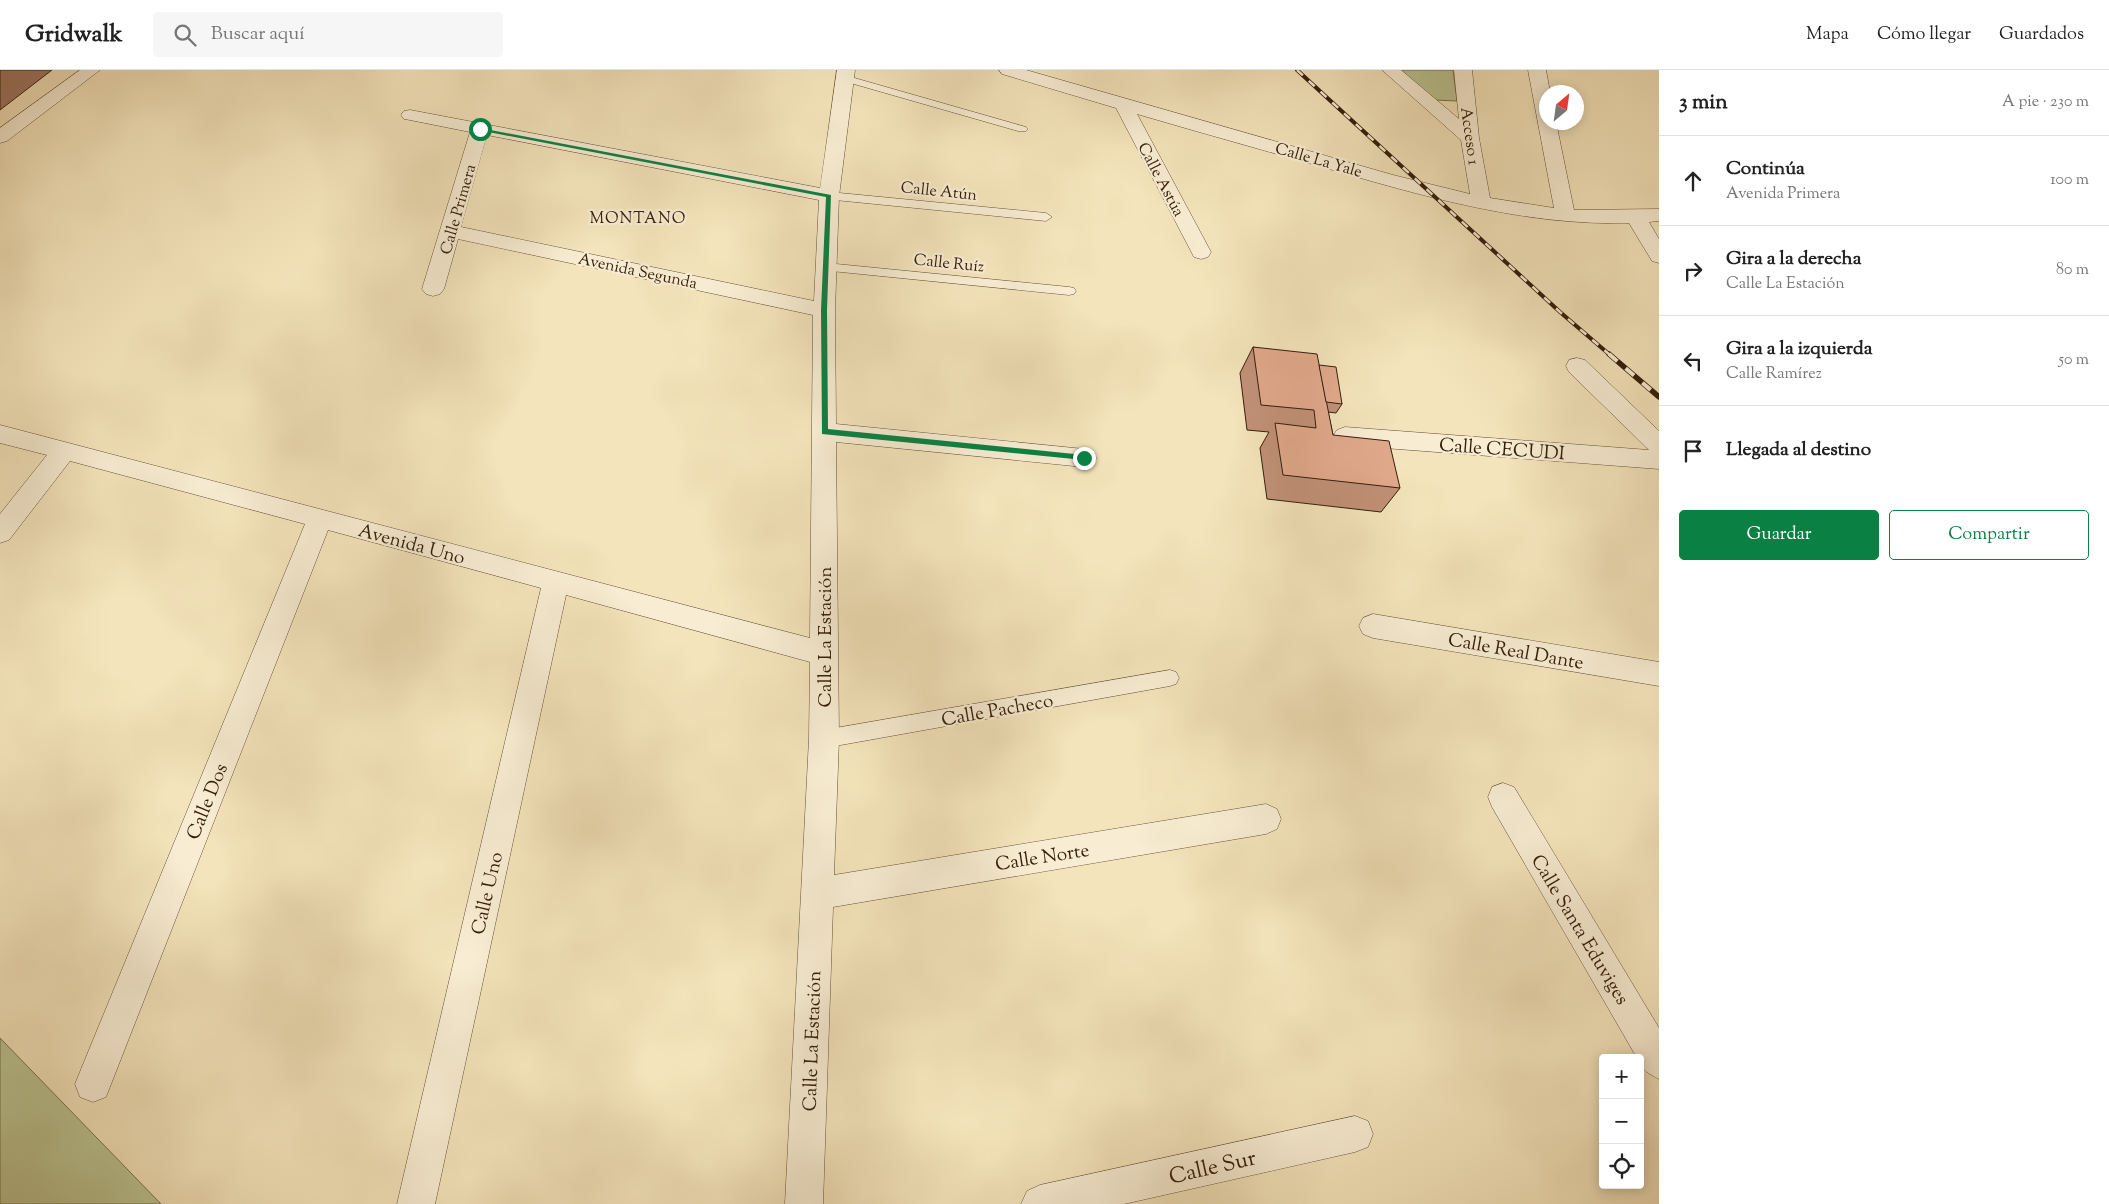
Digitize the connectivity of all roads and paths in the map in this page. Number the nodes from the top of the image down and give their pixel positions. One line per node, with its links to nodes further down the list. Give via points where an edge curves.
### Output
1 (91, 70): 15 (street)
2 (1008, 70): 10 (street, Calle La Yale)
3 (1391, 70): 9 (street)
4 (1463, 70): 8 (street, Acceso 1)
5 (1537, 70): 7 (street)
6 (845, 74): 13 (lane); 17 (street, Calle La Estación)
7 (1540, 85)
8 (1466, 102): 9 (street, via 1451,108); 16 (street, Acceso 1)
9 (1430, 104): 16 (street)
10 (1123, 105): 18 (street, Calle La Yale); 24 (street, Calle Astúa)
11 (410, 115): 12 (street)
12 (480, 129): 17 (street); 23 (street, Calle Primera)
13 (1022, 129)
14 (1549, 130): 19 (street)
15 (0, 137)
16 (1470, 138): 18 (street, Acceso 1)
17 (829, 196): 21 (lane, Calle Atún); 26 (street, Calle La Estación)
18 (1481, 202): 19 (street, Calle La Yale)
19 (1565, 215): 22 (street, Calle La Yale)
20 (1659, 215): 22 (street, Calle La Yale)
21 (1046, 217)
22 (1636, 217): 25 (street)
23 (452, 231): 27 (street, Calle Primera); 29 (street, Avenida Segunda)
24 (1201, 252)
25 (1659, 256)
26 (826, 268): 28 (lane, Calle Ruíz); 29 (street, Calle La Estación)
27 (433, 289)
28 (1068, 291)
29 (824, 310): 31 (street, Calle La Estación)
30 (1577, 366): 34 (street)
31 (824, 432): 36 (street); 42 (street, Calle La Estación)
32 (0, 434): 35 (street, Avenida Uno)
33 (1345, 436): 37 (street, Calle CECUDI)
34 (1659, 445)
35 (64, 451): 38 (street, Avenida Uno); 39 (street)
36 (1084, 458)
37 (1659, 460)
38 (320, 518): 40 (street, Avenida Uno); 50 (street, Calle Dos)
39 (0, 533)
40 (556, 582): 42 (street, Avenida Uno); 52 (street, Calle Uno)
41 (1373, 626): 43 (street, Calle Real Dante)
42 (823, 654): 45 (street, Calle La Estación)
43 (1659, 674)
44 (1170, 678): 45 (lane, Calle Pacheco)
45 (824, 739): 48 (street, Calle La Estación)
46 (1503, 797): 49 (street, Calle Santa Eduviges)
47 (1266, 819): 48 (street, Calle Norte)
48 (817, 894): 53 (street, Calle La Estación)
49 (1659, 1061)
50 (92, 1084)
51 (1355, 1134): 54 (street, Calle Sur)
52 (416, 1204)
53 (804, 1204)
54 (1040, 1204)

